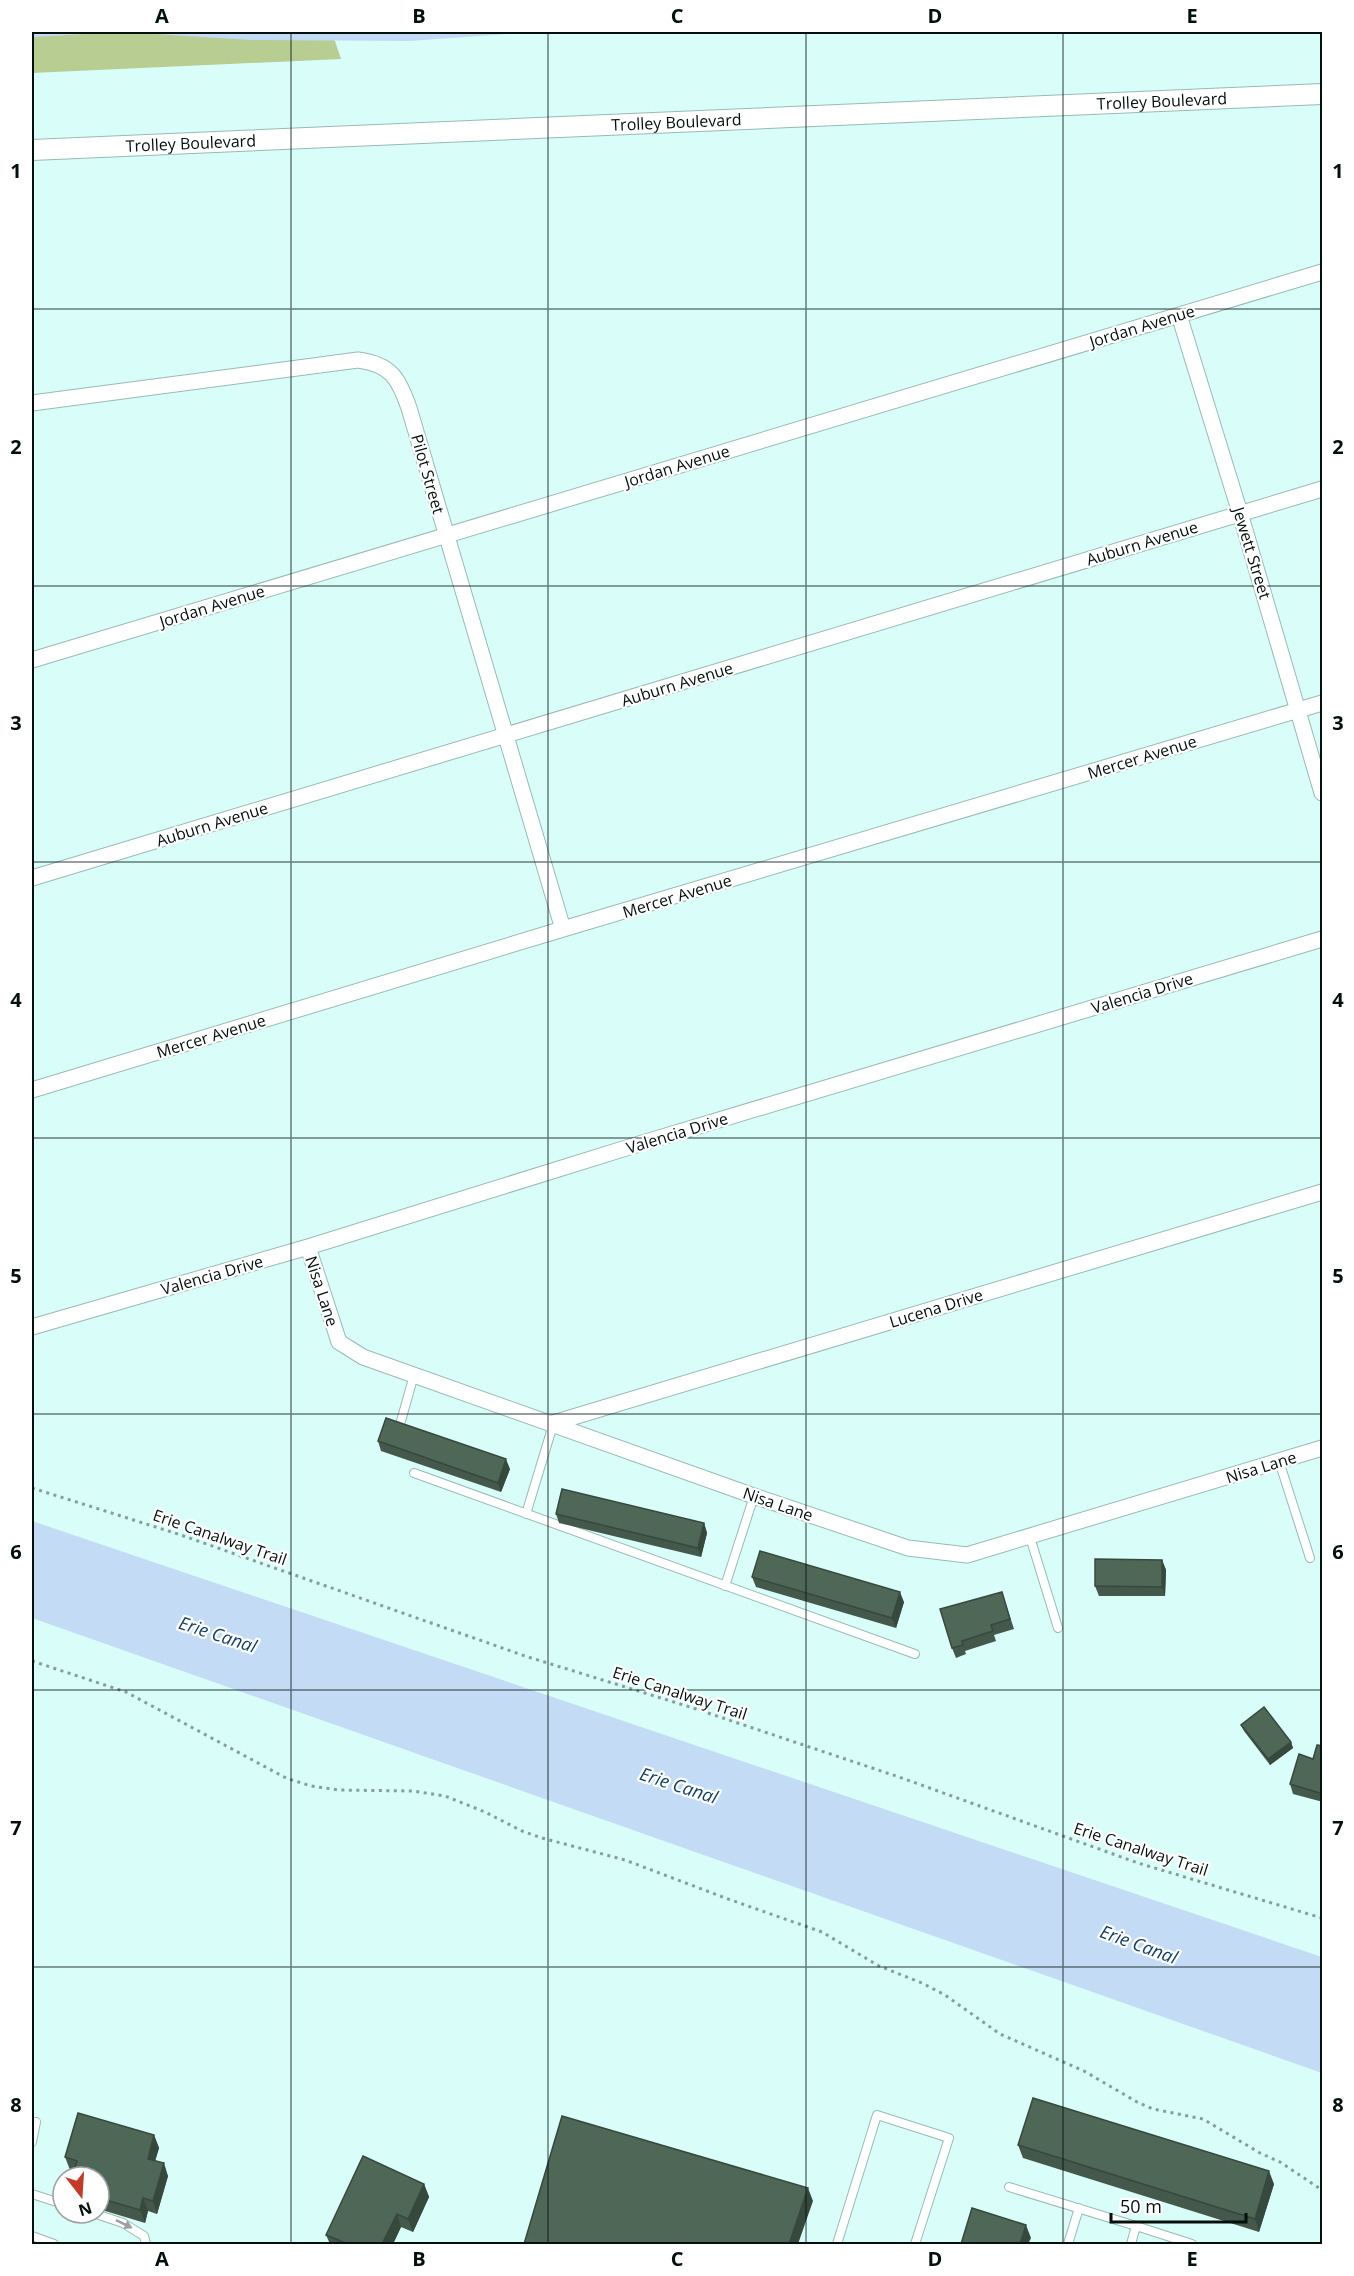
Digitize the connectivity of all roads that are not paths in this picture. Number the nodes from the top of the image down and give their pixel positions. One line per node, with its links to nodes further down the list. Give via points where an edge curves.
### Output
1 (1323, 94): 2 (street, Trolley Boulevard)
2 (32, 150)
3 (1323, 272): 4 (street, Jordan Avenue)
4 (1179, 315): 7 (street, Jewett Street); 8 (street, Jordan Avenue)
5 (32, 403): 8 (street, Pilot Street, via 338,362 374,362 391,371 402,386)
6 (1323, 489): 7 (street, Auburn Avenue)
7 (1240, 513): 11 (street, Jewett Street); 12 (street, Auburn Avenue)
8 (446, 536): 9 (street, Jordan Avenue); 12 (street, Pilot Street)
9 (32, 660)
10 (1323, 704): 11 (street, Mercer Avenue)
11 (1299, 710): 13 (street, Jewett Street); 15 (street, Mercer Avenue)
12 (506, 736): 14 (street, Auburn Avenue); 15 (street, Pilot Street)
13 (1323, 793)
14 (32, 878)
15 (563, 929): 17 (street, Mercer Avenue)
16 (1323, 939): 19 (street, Valencia Drive)
17 (32, 1090)
18 (1323, 1191): 23 (street, Lucena Drive)
19 (308, 1247): 20 (street, Valencia Drive); 21 (street, Nisa Lane, via 339,1342 363,1357)
20 (32, 1327)
21 (414, 1375): 22 (lane); 23 (street, Nisa Lane)
22 (401, 1421)
23 (551, 1424): 27 (street, Nisa Lane); 28 (lane)
24 (1323, 1448): 25 (street, Nisa Lane)
25 (1279, 1461): 29 (street, Nisa Lane); 30 (lane)
26 (414, 1473): 28 (lane)
27 (754, 1496): 29 (street, Nisa Lane, via 908,1548 967,1555); 31 (lane)
28 (526, 1514): 31 (lane)
29 (1029, 1537): 32 (lane)
30 (1311, 1558)
31 (725, 1586): 33 (lane)
32 (1058, 1628)
33 (915, 1654)
34 (36, 2122): 35 (lane)
35 (32, 2142)
36 (1009, 2187): 39 (lane)
37 (32, 2194): 38 (lane)
38 (51, 2200)
39 (1079, 2208): 41 (lane); 47 (lane)
40 (111, 2219): 44 (lane, one-way to 44, via 144,2236)
41 (1136, 2226): 48 (lane); 49 (lane)
42 (32, 2236): 43 (lane)
43 (54, 2244)
44 (146, 2244)
45 (837, 2244): 46 (lane, via 877,2115 949,2138)
46 (915, 2244)
47 (1068, 2244)
48 (1131, 2244)
49 (1192, 2244)

